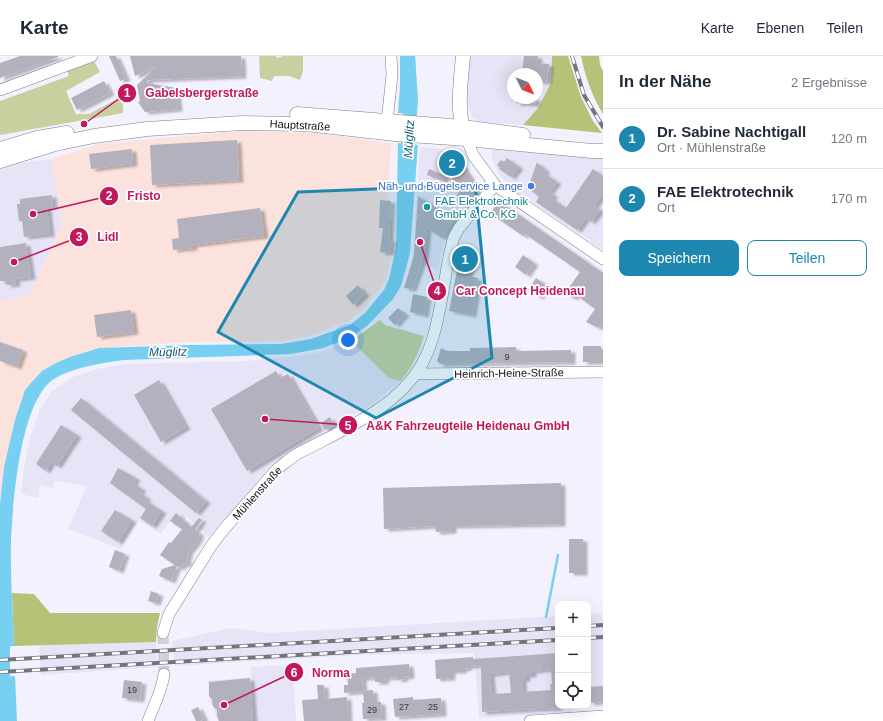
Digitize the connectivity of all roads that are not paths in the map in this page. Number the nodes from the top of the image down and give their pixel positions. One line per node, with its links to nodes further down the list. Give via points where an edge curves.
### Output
1 (92, 56): 4 (street)
2 (391, 56): 5 (street)
3 (463, 56): 6 (main road, via 459,97)
4 (0, 90)
5 (393, 126): 6 (main road, Hauptstraße); 8 (main road, Hauptstraße, via 306,114 198,117 81,130 37,138); 10 (main road, Hauptstraße, via 242,123 147,129 55,144)
6 (465, 133): 7 (main road, Hauptstraße); 9 (main road, Hauptstraße); 11 (street, via 474,155)
7 (603, 144)
8 (0, 150)
9 (603, 151)
10 (0, 162)
11 (495, 185): 12 (street); 14 (street, Mühlenstraße, via 454,237 433,337 424,362)
12 (603, 259)
13 (603, 372): 14 (street, Heinrich-Heine-Straße)
14 (415, 374): 15 (street, Mühlenstraße, via 400,392 375,412 297,454 276,470 211,546 169,614)
15 (163, 633)
16 (164, 674): 20 (street, via 160,692)
17 (603, 716): 18 (street)
18 (582, 719): 19 (street)
19 (549, 720): 21 (street)
20 (148, 721)
21 (530, 721)

